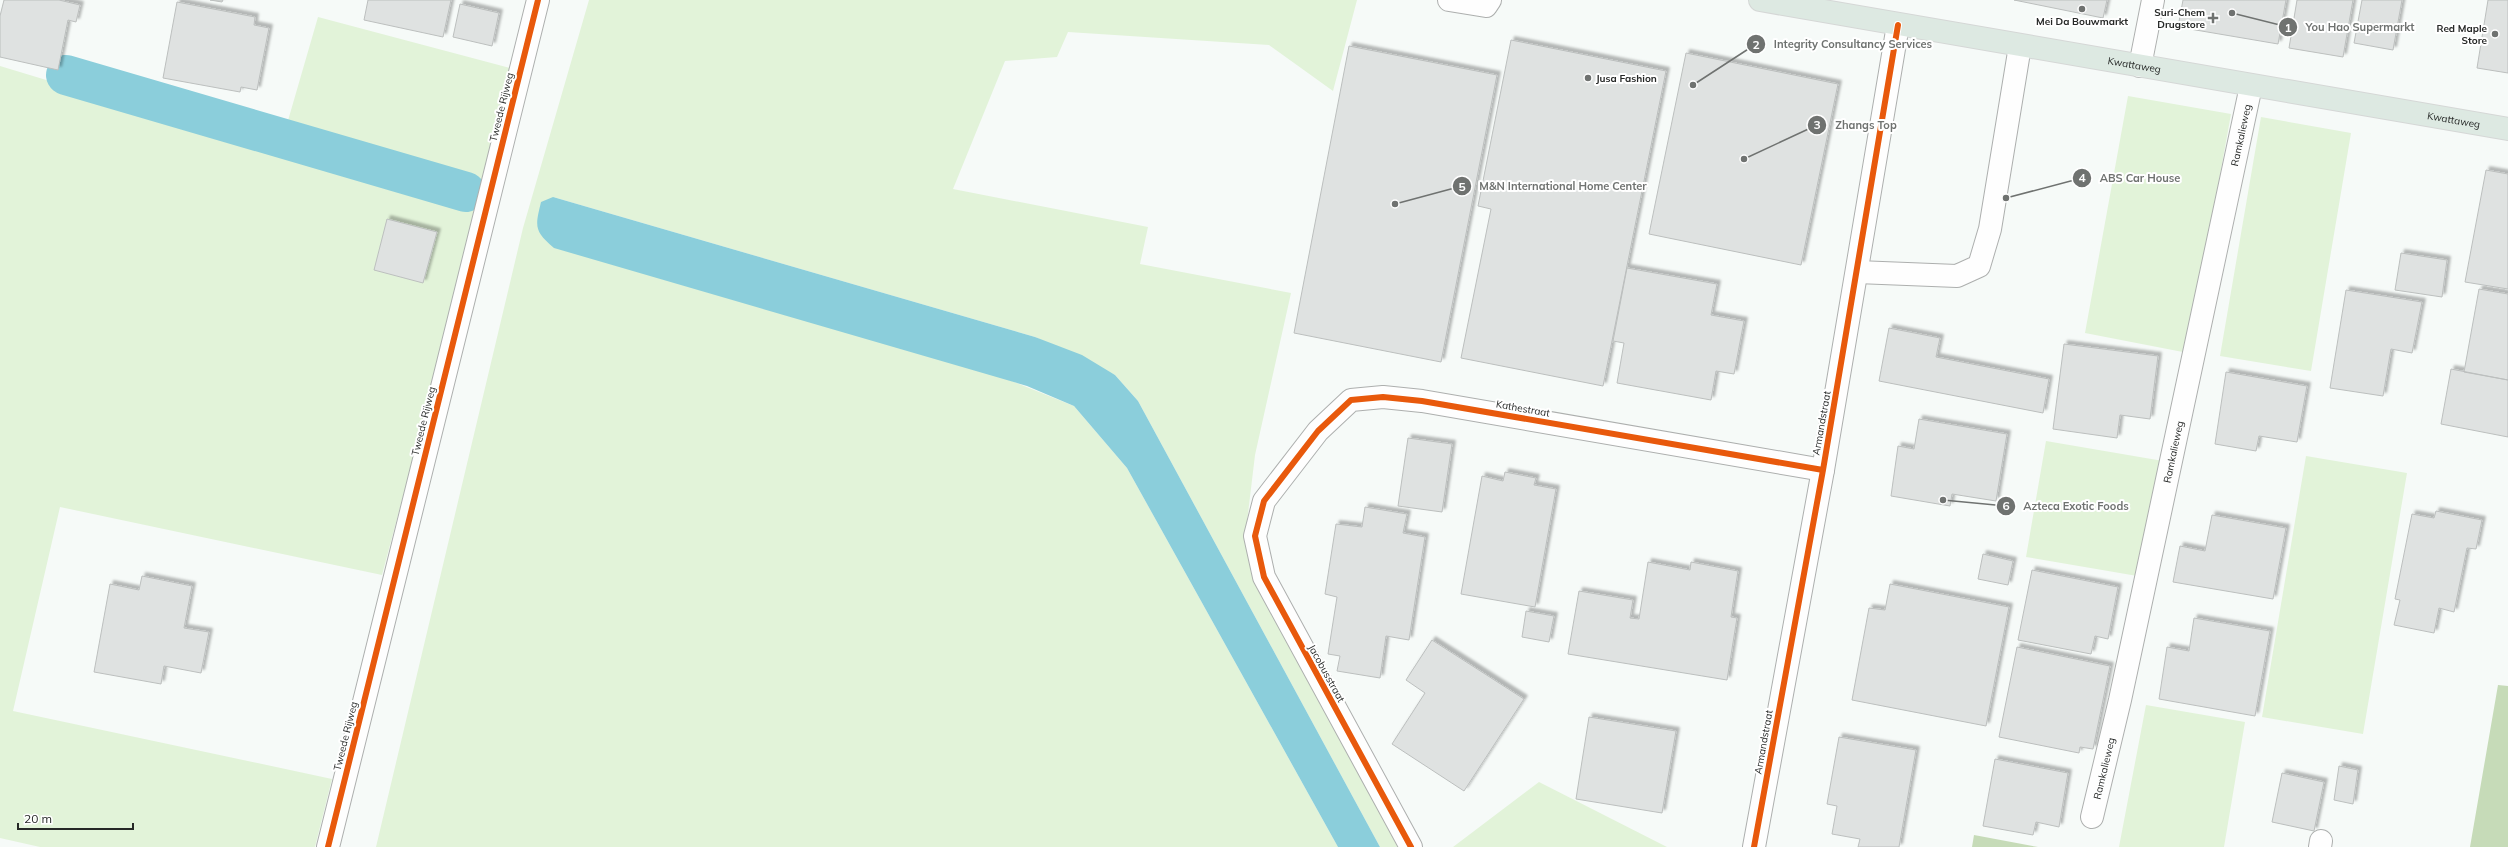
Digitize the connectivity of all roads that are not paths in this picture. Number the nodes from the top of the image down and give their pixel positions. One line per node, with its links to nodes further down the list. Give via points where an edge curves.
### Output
1 (538, 0): 15 (street, Tweede Rijweg)
2 (1449, 0): 3 (street, via 1486,6)
3 (1490, 0)
4 (1760, 0): 6 (main road, Kwattaweg)
5 (2153, 0): 8 (street)
6 (1898, 25): 7 (main road, Kwattaweg); 11 (street, Armandstraat)
7 (2020, 46): 8 (main road, Kwattaweg); 11 (street, via 1990,229 1979,266 1957,276)
8 (2140, 66): 9 (main road, Kwattaweg)
9 (2251, 86): 10 (main road, Kwattaweg); 14 (street, Ramkalieweg, via 2120,700)
10 (2508, 129)
11 (1857, 272): 12 (street, Armandstraat)
12 (1823, 470): 13 (street, Kathestraat, via 1422,401 1383,397 1351,400 1318,432); 17 (street, Armandstraat)
13 (1264, 501): 16 (street, Jacobusstraat, via 1256,536 1264,577)
14 (2092, 817)
15 (328, 847)
16 (1411, 847)
17 (1754, 847)

